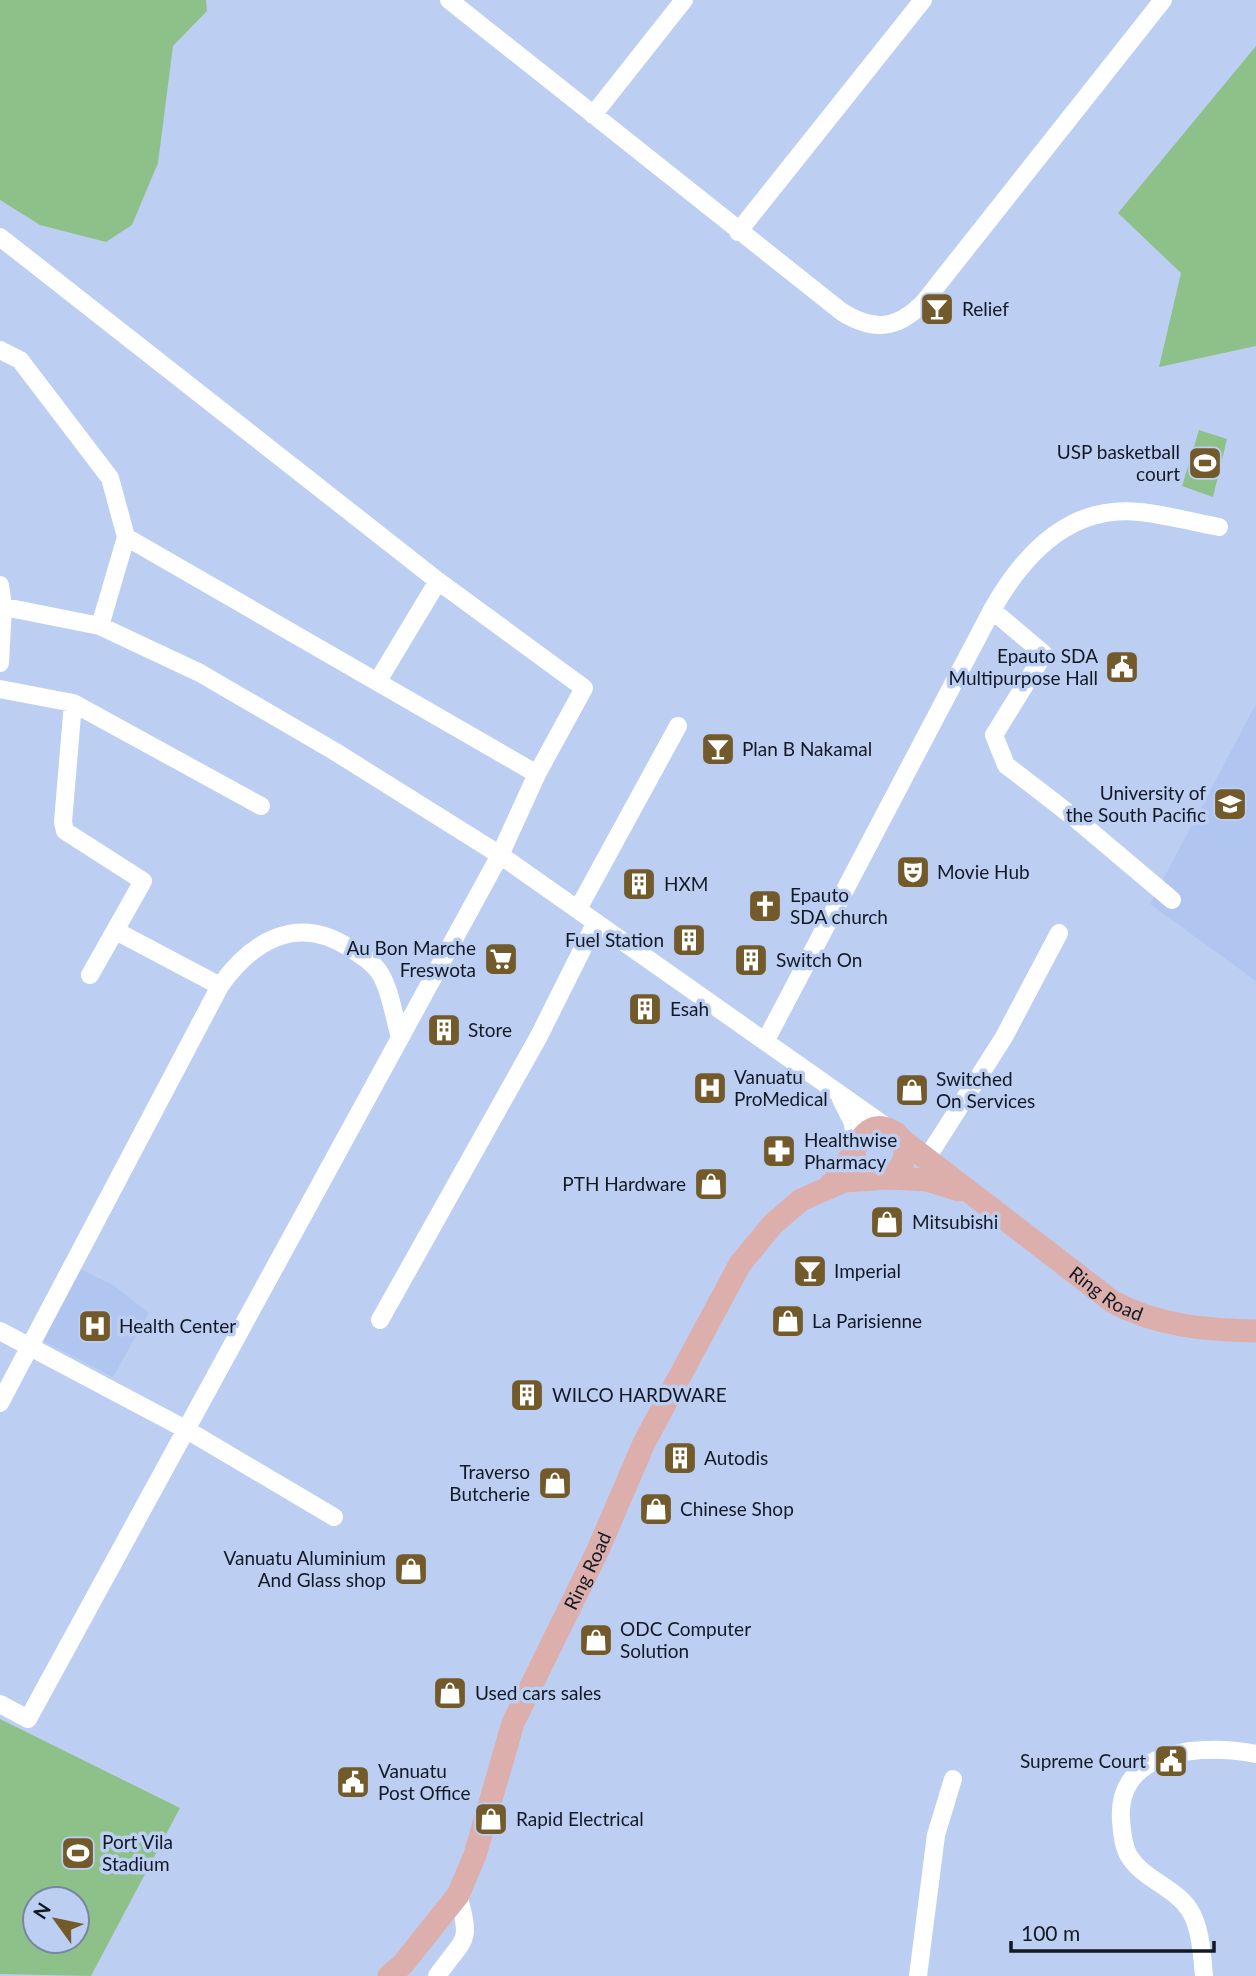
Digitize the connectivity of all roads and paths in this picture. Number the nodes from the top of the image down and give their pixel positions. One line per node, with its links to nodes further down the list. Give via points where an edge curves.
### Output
1 (684, 0): 5 (street)
2 (923, 0): 6 (street)
3 (1163, 0): 6 (street, via 968,250 910,317 885,326 859,323)
4 (456, 2): 5 (street)
5 (593, 115): 6 (street)
6 (738, 232)
7 (0, 237): 11 (street)
8 (0, 350): 10 (street, via 20,360 110,478)
9 (1219, 527): 14 (street, via 1138,511 1108,512 1084,520 1048,537 1029,554)
10 (126, 537): 15 (street); 17 (street)
11 (438, 581): 17 (street); 21 (street, via 584,688)
12 (0, 585): 13 (street)
13 (1, 606): 15 (street); 16 (street)
14 (992, 610): 24 (street, via 1044,654 994,735 1006,765); 32 (street)
15 (100, 626): 23 (street, via 200,673)
16 (0, 663)
17 (379, 679): 21 (street)
18 (0, 689): 19 (street)
19 (73, 703): 22 (street); 27 (street, via 65,831 143,881)
20 (678, 726): 25 (street)
21 (537, 774): 23 (street)
22 (261, 806)
23 (500, 855): 25 (street); 31 (street)
24 (1172, 900)
25 (578, 909): 26 (street)
26 (596, 922): 32 (street); 40 (street, via 539,1036)
27 (116, 931): 29 (street); 30 (street)
28 (1059, 933): 36 (street, via 1004,1037)
29 (90, 975)
30 (220, 986): 31 (street, via 237,961 261,944 311,932 338,940 381,974); 43 (street)
31 (400, 1037): 45 (street)
32 (766, 1040): 33 (street)
33 (837, 1094): 34 (street); 35 (street, via 853,1123)
34 (897, 1135): 35 (main road, via 870,1130); 36 (main road, Ring Road); 37 (main road, via 905,1160)
35 (855, 1149): 37 (main road, via 858,1167); 38 (main road, Ring Road, via 845,1170)
36 (927, 1158): 39 (main road, Ring Road)
37 (884, 1179): 38 (main road, Ring Road, via 855,1180); 39 (main road, Ring Road, via 927,1180)
38 (825, 1189): 50 (main road, Ring Road, via 789,1209 740,1264 644,1443 598,1550 513,1723 475,1855)
39 (978, 1198): 42 (main road, Ring Road, via 1091,1287 1128,1310 1185,1326)
40 (380, 1320)
41 (0, 1331): 43 (street)
42 (1256, 1331)
43 (32, 1348): 44 (street); 45 (street)
44 (0, 1403)
45 (187, 1430): 46 (street); 47 (street, via 28,1719)
46 (334, 1517)
47 (0, 1704)
48 (1256, 1754): 54 (street, via 1210,1748 1174,1752 1137,1775 1124,1794 1120,1812 1128,1854 1188,1908)
49 (953, 1779): 53 (street, via 936,1835)
50 (458, 1895): 51 (main road, Ring Road); 52 (street, via 468,1929)
51 (389, 1976)
52 (437, 1976)
53 (918, 1976)
54 (1205, 1976)

